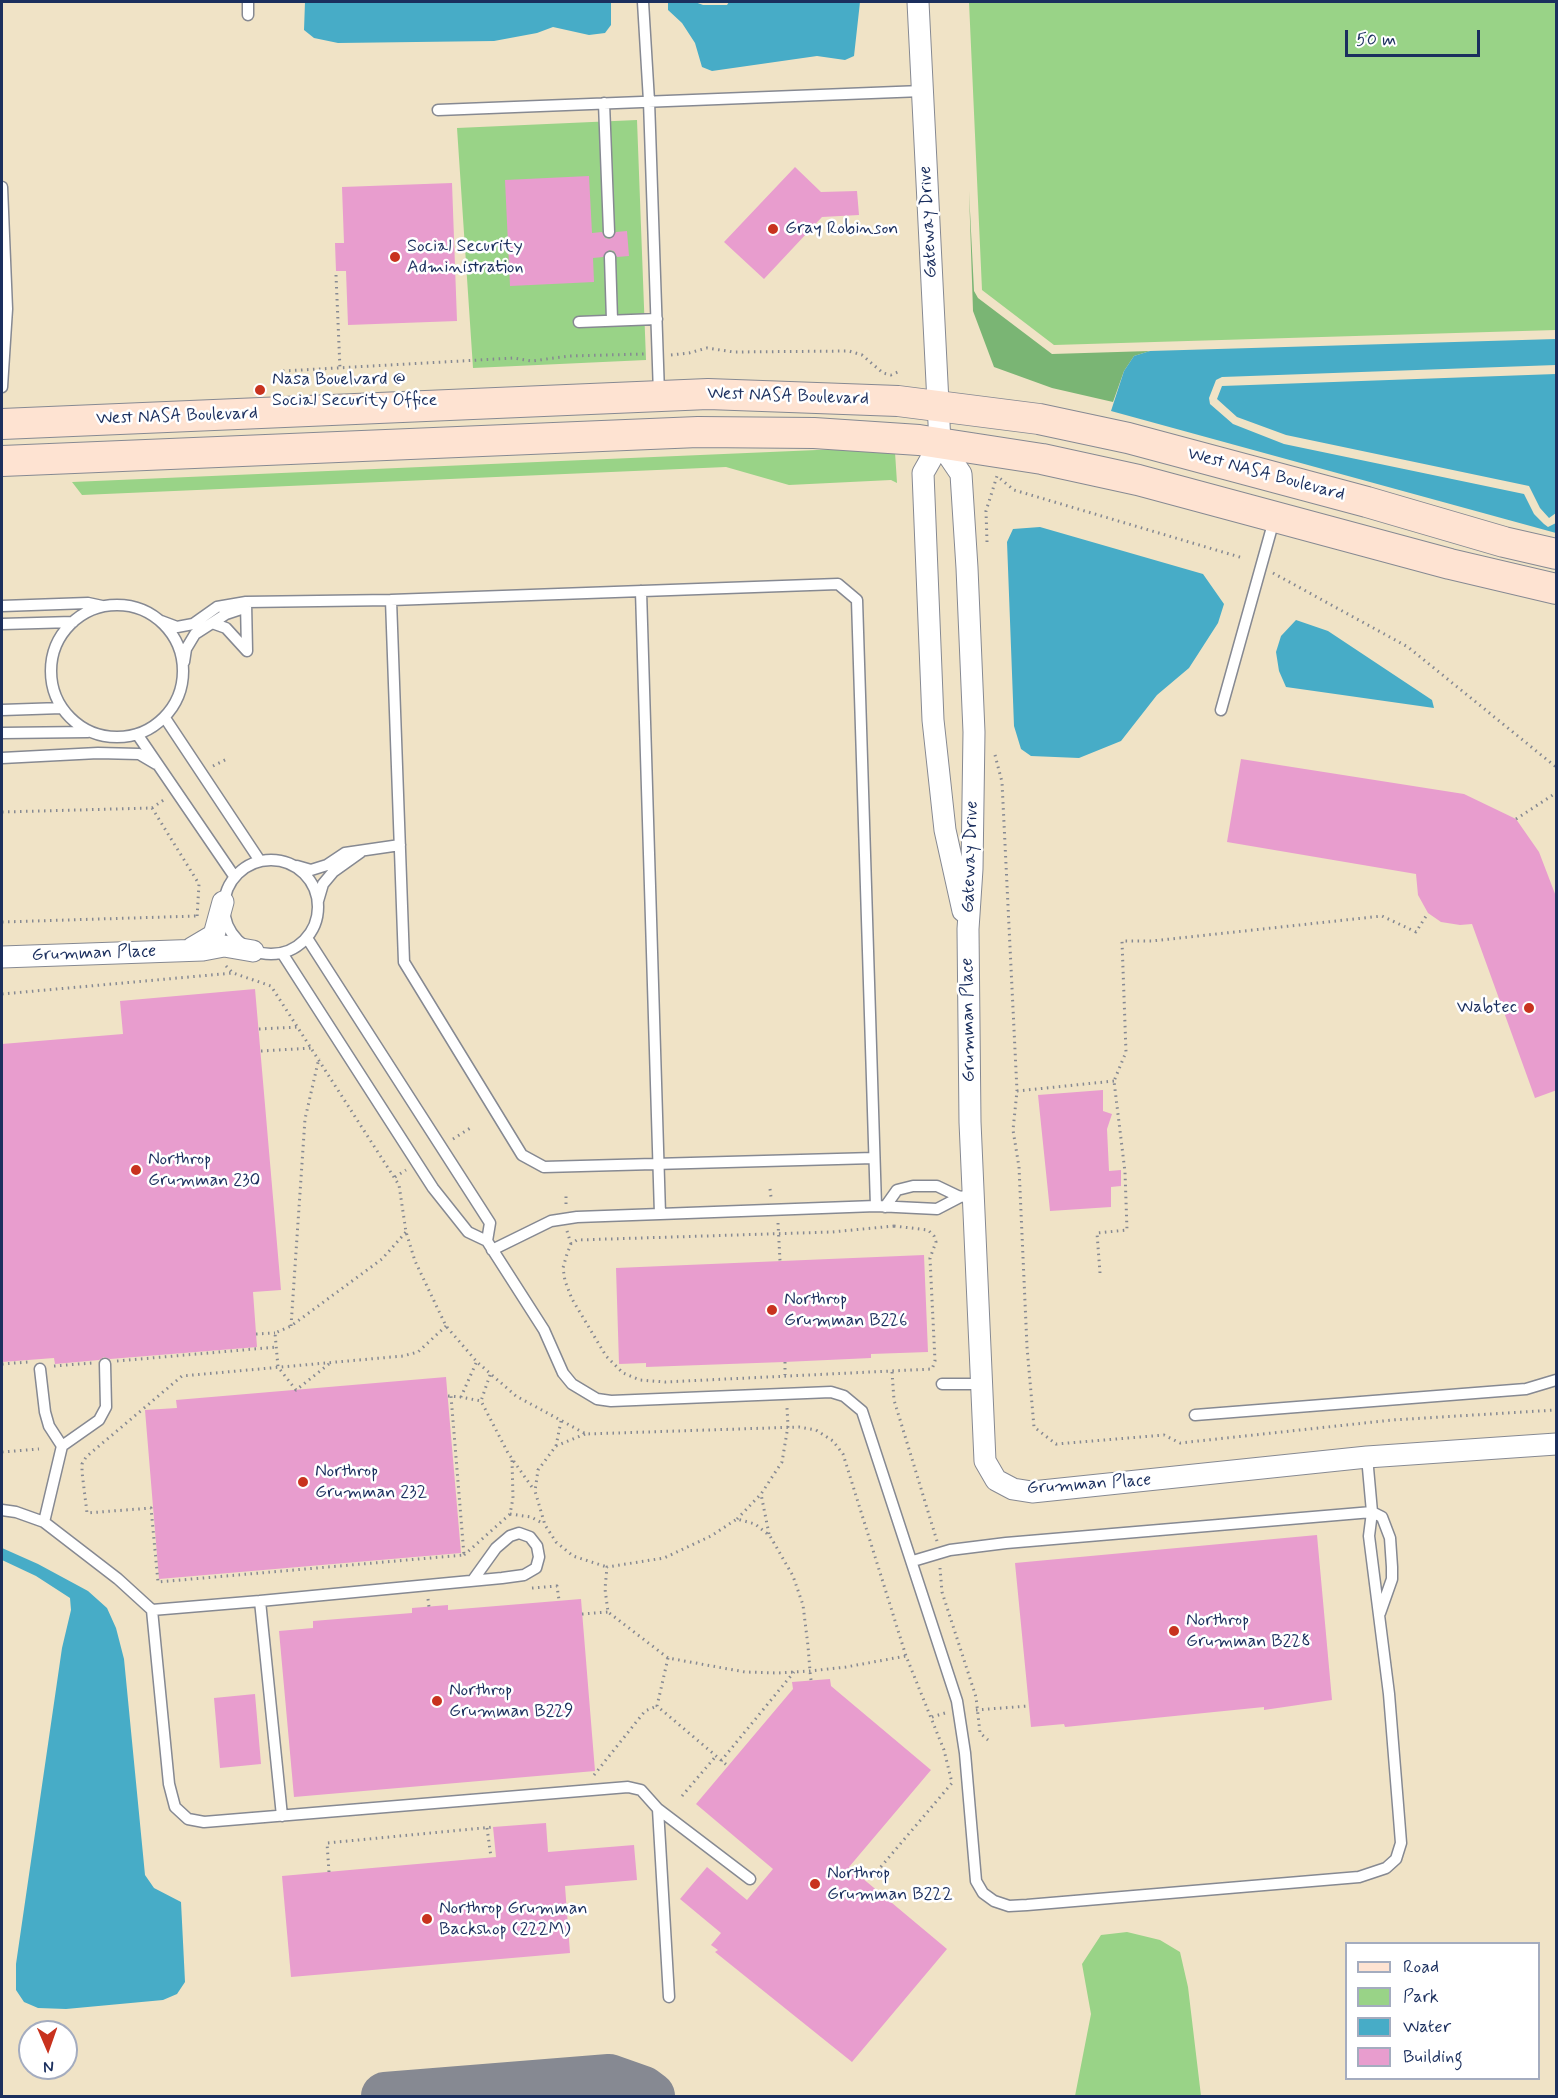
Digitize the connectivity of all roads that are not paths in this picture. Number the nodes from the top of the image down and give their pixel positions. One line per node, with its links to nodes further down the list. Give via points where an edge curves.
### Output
1 (248, 2): 4 (lane)
2 (643, 2): 6 (lane)
3 (918, 2): 5 (street, Gateway Drive)
4 (248, 15)
5 (921, 91): 6 (lane); 18 (street, Gateway Drive)
6 (649, 100): 7 (lane); 12 (lane)
7 (604, 103): 8 (lane); 10 (lane)
8 (438, 110)
9 (2, 187): 15 (lane, via 6,309)
10 (609, 232)
11 (610, 257): 13 (lane)
12 (657, 319): 13 (lane); 17 (lane)
13 (612, 320): 14 (lane)
14 (579, 322)
15 (3, 360): 16 (lane)
16 (2, 387)
17 (659, 396): 18 (main road, West NASA Boulevard, via 789,395); 19 (main road, West NASA Boulevard)
18 (938, 404): 21 (street, Gateway Drive); 25 (main road, West NASA Boulevard, via 1128,438)
19 (110, 420): 20 (main road, West NASA Boulevard); 22 (main road)
20 (2, 424)
21 (940, 443): 22 (main road, West NASA Boulevard, via 834,434 736,432); 24 (main road, West NASA Boulevard, via 1100,471); 53 (street, Gateway Drive, via 961,474 967,568 974,732); 53 (street, Gateway Drive, via 923,473 933,720 945,830)
22 (111, 456): 23 (main road, West NASA Boulevard)
23 (2, 461)
24 (1275, 517): 26 (main road, West NASA Boulevard); 39 (lane)
25 (1557, 554)
26 (1557, 589)
27 (641, 591): 28 (lane); 59 (lane, via 838,584 857,600); 60 (lane)
28 (391, 600): 29 (lane); 46 (lane)
29 (246, 604): 32 (lane, via 217,608 193,624 177,627); 34 (lane); 34 (lane, via 247,651 226,628)
30 (2, 606): 31 (lane, via 88,603)
31 (105, 607): 32 (lane, via 134,608); 33 (lane)
32 (160, 621): 36 (lane, via 172,634)
33 (73, 622): 35 (lane); 37 (lane, via 53,654 51,673)
34 (212, 623): 36 (lane, via 195,634 186,649)
35 (2, 624)
36 (183, 669): 40 (lane, via 178,698)
37 (62, 708): 38 (lane); 41 (lane)
38 (2, 710)
39 (1221, 710)
40 (165, 718): 43 (lane); 48 (lane)
41 (90, 732): 42 (lane); 43 (lane)
42 (2, 733)
43 (137, 734): 45 (lane)
44 (2, 758): 45 (lane, via 139,754)
45 (164, 769): 50 (lane)
46 (400, 845): 47 (lane); 60 (lane, via 404,962 522,1155 544,1167)
47 (363, 850): 49 (lane, via 345,853 311,870); 52 (lane, via 333,872 323,884)
48 (260, 861): 49 (lane); 50 (lane)
49 (294, 865): 52 (lane, via 314,887)
50 (234, 876): 51 (lane)
51 (223, 902): 55 (street, Grumman Place, via 214,935); 56 (lane, via 230,932)
52 (318, 902): 54 (lane, via 318,914)
53 (968, 928): 61 (street, Grumman Place)
54 (307, 938): 57 (lane); 64 (lane, via 490,1223)
55 (186, 951): 56 (street, Grumman Place, via 224,946); 58 (street, Grumman Place)
56 (253, 951): 57 (lane)
57 (282, 953): 64 (lane, via 433,1188 468,1232)
58 (2, 957)
59 (874, 1158): 60 (lane); 62 (lane)
60 (660, 1163): 63 (lane)
61 (966, 1196): 62 (lane, via 937,1209); 62 (lane, via 937,1186 913,1186 897,1190); 69 (street, Grumman Place)
62 (881, 1207): 63 (lane)
63 (660, 1214): 64 (lane, via 551,1221)
64 (489, 1245): 77 (lane, via 544,1330 563,1373 572,1384 597,1399 831,1392 854,1402 869,1426)
65 (105, 1363): 72 (lane, via 106,1407 99,1420)
66 (36, 1365): 72 (lane, via 49,1426)
67 (1557, 1380): 70 (lane, via 1526,1389)
68 (942, 1384): 69 (lane)
69 (980, 1384): 73 (street, Grumman Place, via 985,1461 996,1480 1021,1491)
70 (1195, 1415)
71 (1557, 1444): 73 (street, Grumman Place)
72 (62, 1446): 76 (lane)
73 (1366, 1457): 75 (lane)
74 (2, 1510): 76 (lane)
75 (1372, 1512): 77 (lane, via 1006,1543 950,1550); 81 (lane, via 1368,1536); 81 (lane, via 1382,1518 1390,1538 1392,1567)
76 (44, 1522): 80 (lane)
77 (913, 1561): 81 (lane, via 957,1701 976,1881 993,1901 1009,1906 1359,1877 1386,1868 1396,1859 1401,1843)
78 (473, 1580): 78 (lane, via 524,1575 536,1568 537,1546 530,1537 519,1533 510,1536); 79 (lane)
79 (260, 1601): 80 (lane); 83 (lane)
80 (153, 1610): 83 (lane, via 169,1784 175,1807 188,1819 204,1822)
81 (1379, 1620)
82 (658, 1809): 83 (lane, via 641,1790 628,1787); 84 (lane); 85 (lane)
83 (282, 1816)
84 (750, 1879)
85 (669, 1997)

